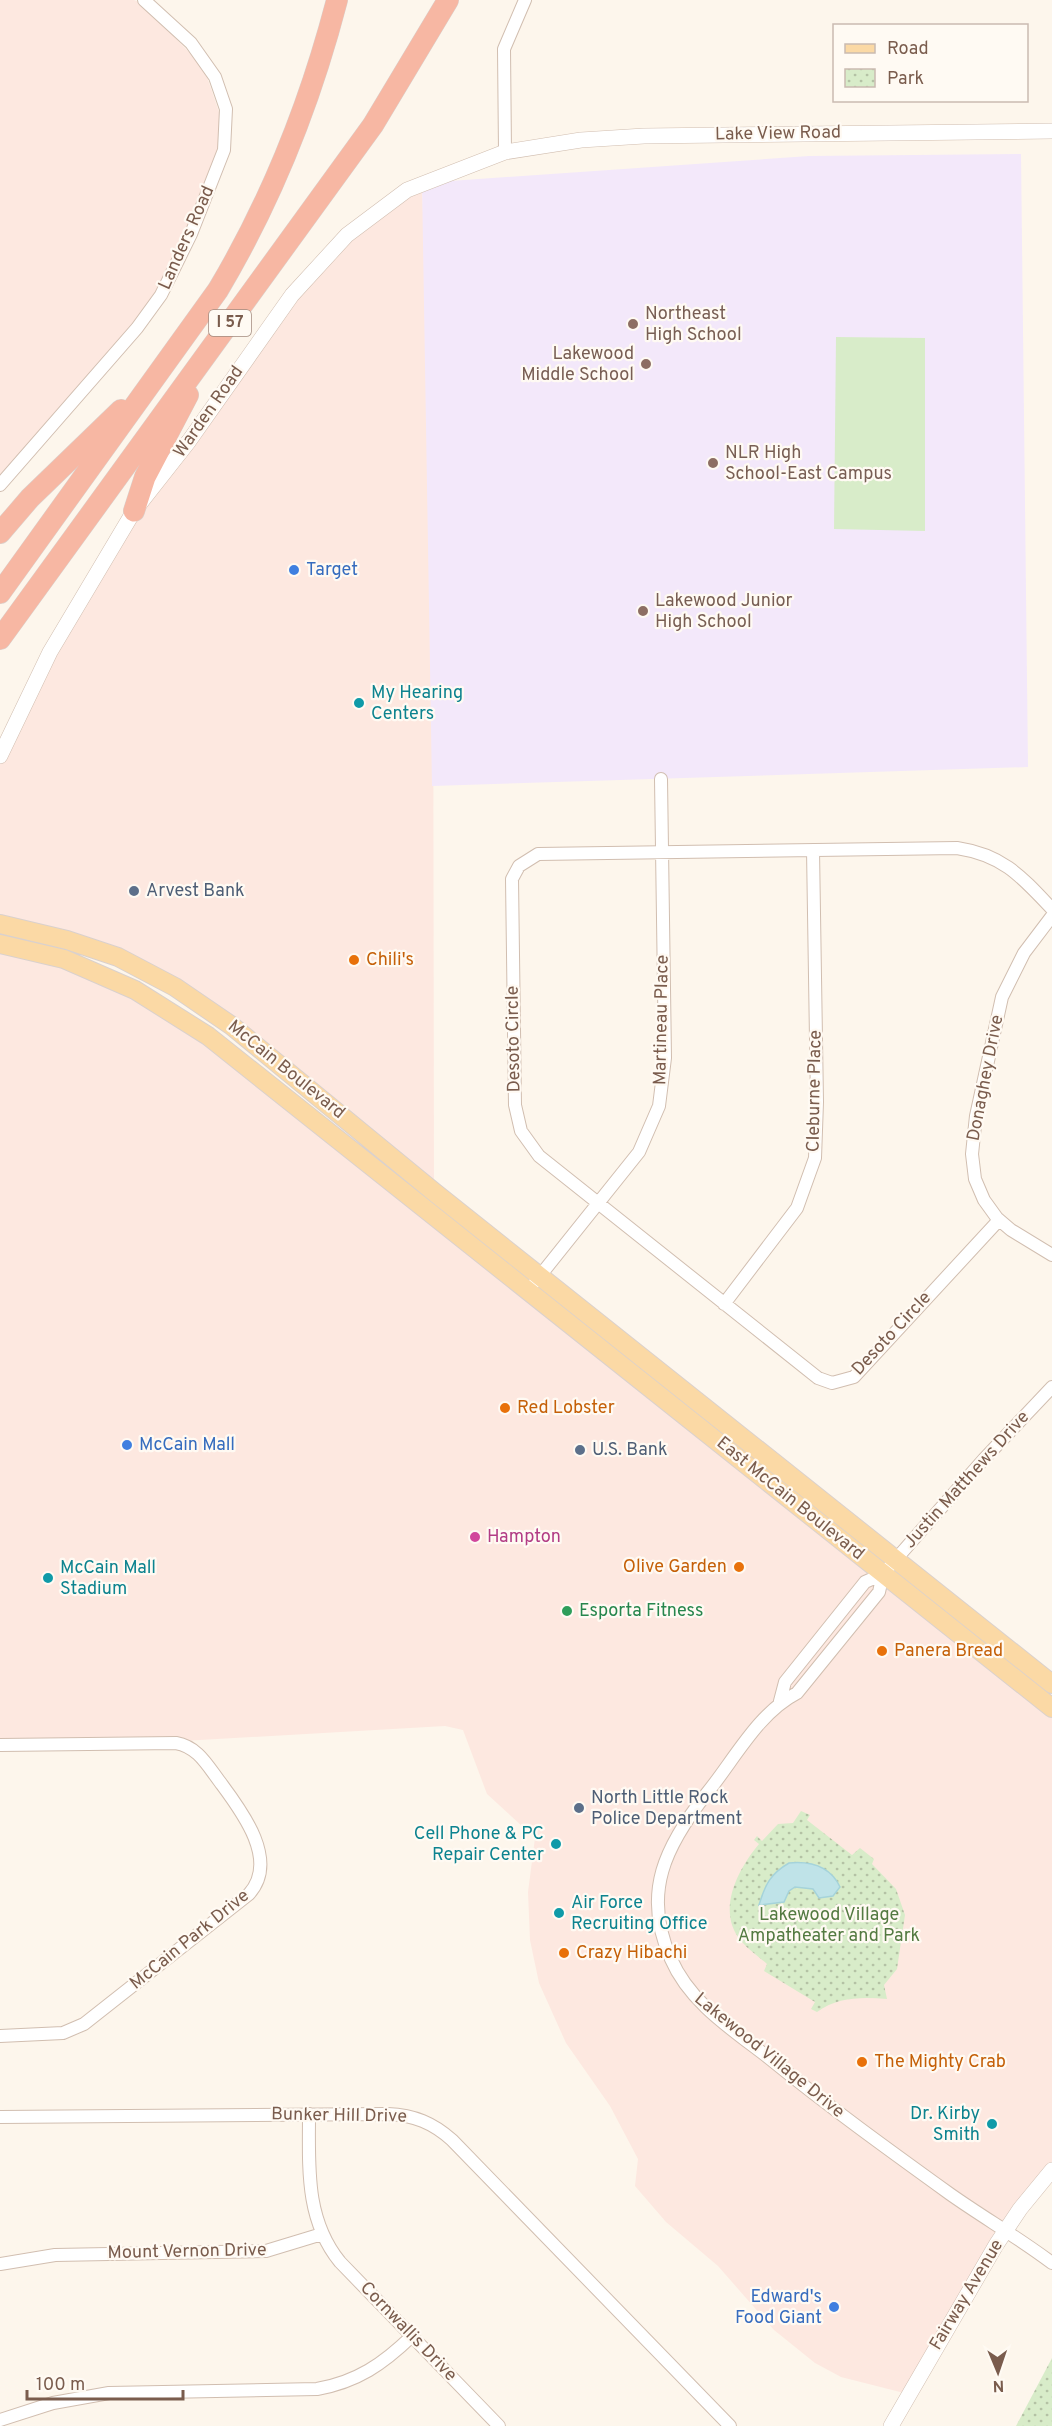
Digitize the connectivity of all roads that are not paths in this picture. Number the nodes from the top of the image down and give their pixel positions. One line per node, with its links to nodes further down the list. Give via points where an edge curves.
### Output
1 (144, 0): 9 (street, Landers Road, via 190,43 215,77 226,110 224,150 191,234 161,295 137,328)
2 (337, 0): 8 (highway, I 57, via 305,102 245,245)
3 (448, 0): 7 (highway, I 57, via 373,125)
4 (525, 0): 6 (street, via 504,49)
5 (1052, 131): 6 (street, Lake View Road, via 644,136 581,140)
6 (505, 152): 10 (street, Warden Road, via 407,190 346,235 292,295 189,441)
7 (220, 335): 10 (highway, via 145,477); 13 (highway, I 57)
8 (156, 376): 11 (highway, via 30,498); 12 (highway, I 57)
9 (0, 485)
10 (134, 511): 14 (street, Warden Road, via 50,652)
11 (0, 533)
12 (0, 593)
13 (0, 639)
14 (0, 756)
15 (661, 779): 17 (street, Martineau Place)
16 (813, 850): 17 (street, Desoto Circle); 18 (street, Desoto Circle, via 969,850 1005,863); 27 (street, Cleburne Place, via 815,1158 797,1208)
17 (662, 852): 22 (street, Martineau Place, via 663,1087 653,1125 639,1152); 22 (street, Desoto Circle, via 538,854 519,866 512,879 517,1122 539,1156)
18 (1052, 909)
19 (1052, 916): 23 (street, Donaghey Drive, via 1024,952 1002,997 976,1116 972,1154 975,1179)
20 (0, 924): 25 (main road, McCain Boulevard, via 109,954 199,1002)
21 (0, 944): 26 (main road, McCain Boulevard, via 64,959 135,990 183,1019)
22 (598, 1204): 25 (street, Martineau Place); 27 (street, Desoto Circle)
23 (999, 1220): 24 (street, Donaghey Drive); 27 (street, Desoto Circle, via 854,1377 842,1382 818,1378)
24 (1052, 1255)
25 (540, 1275): 26 (street, Martineau Place); 29 (main road, East McCain Boulevard)
26 (528, 1290): 29 (main road, East McCain Boulevard)
27 (724, 1304)
28 (1052, 1387): 29 (street, Justin Matthews Drive)
29 (890, 1567): 30 (main road, East McCain Boulevard); 31 (main road, East McCain Boulevard); 37 (street, Lakewood Village Drive, via 879,1592 797,1693 780,1701 670,1844 661,1871 658,1907 663,1938 671,1961 695,1996 731,2029 867,2135)
30 (1052, 1684)
31 (1049, 1707)
32 (0, 1745): 33 (street, McCain Park Drive, via 184,1744 199,1754 246,1817 258,1854 257,1883 249,1894 84,2024 63,2033)
33 (0, 2036)
34 (309, 2114): 35 (street, Bunker Hill Drive); 38 (street, via 311,2200); 44 (street, Bunker Hill Drive, via 404,2115 426,2121 442,2131)
35 (0, 2117)
36 (1052, 2170): 37 (street, Fairway Avenue)
37 (1006, 2231): 39 (street, Lakewood Village Drive); 45 (street, Fairway Avenue)
38 (322, 2234): 40 (street, Mount Vernon Drive, via 266,2251 78,2254); 41 (street, Cornwallis Drive, via 340,2262)
39 (1052, 2263)
40 (0, 2264)
41 (412, 2336): 42 (street, via 372,2371 337,2385 317,2389 109,2393 53,2403); 43 (street, Cornwallis Drive)
42 (0, 2420)
43 (499, 2426)
44 (730, 2426)
45 (891, 2426)

